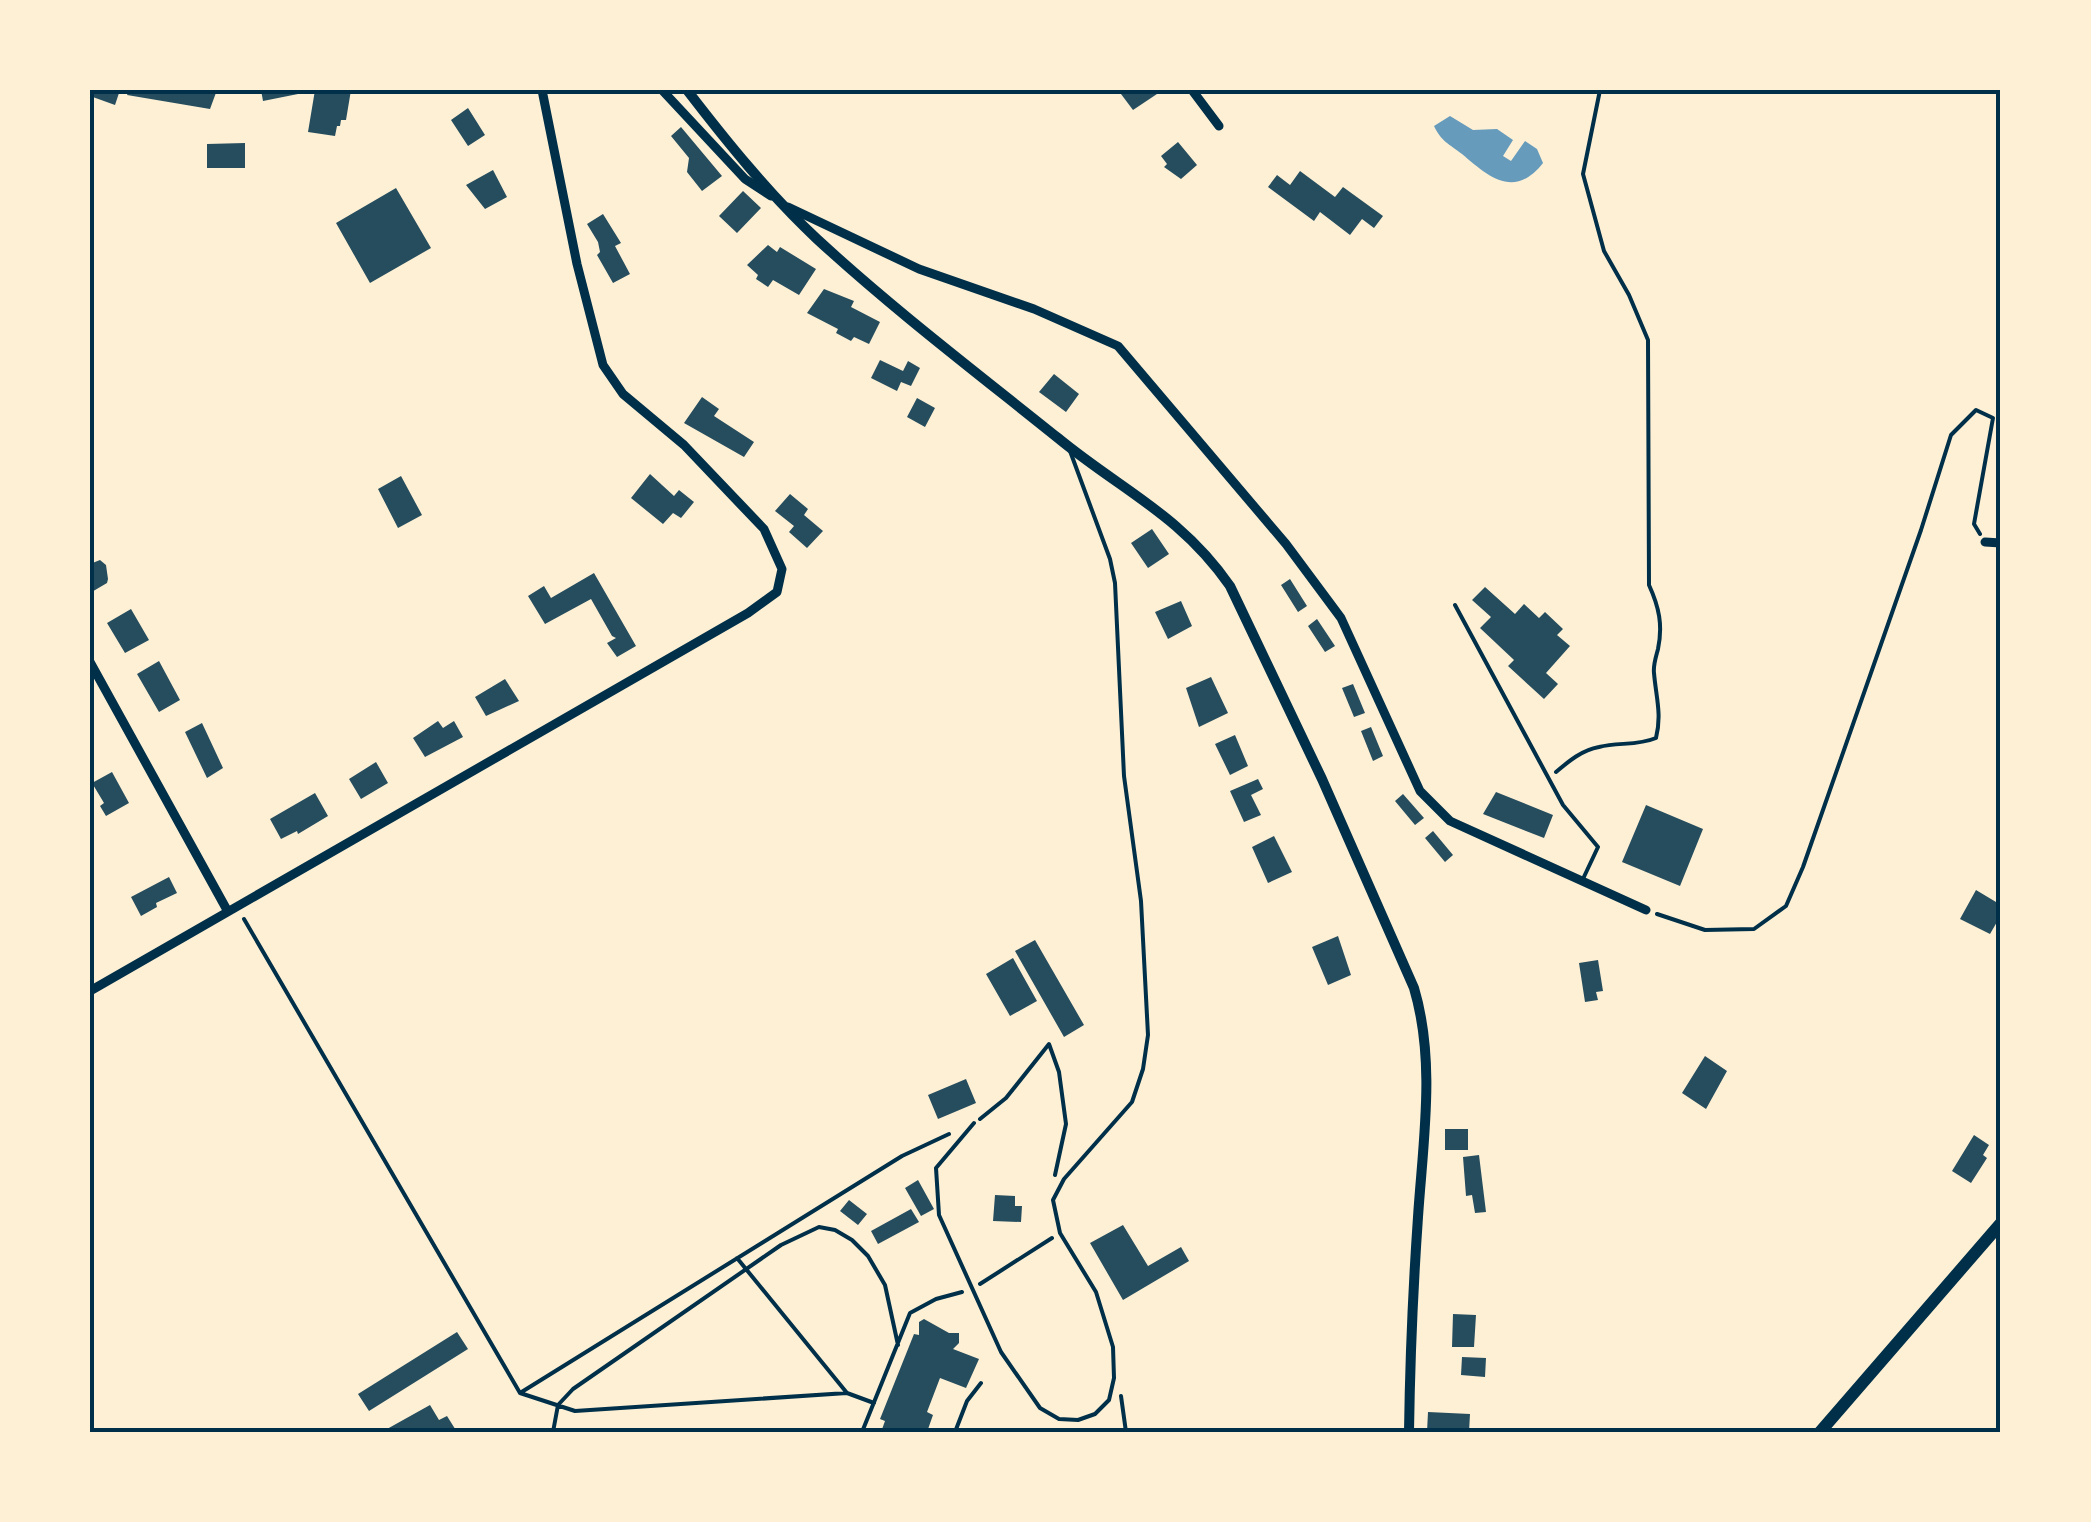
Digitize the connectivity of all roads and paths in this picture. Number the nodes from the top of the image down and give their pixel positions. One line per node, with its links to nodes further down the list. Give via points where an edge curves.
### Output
1 (542, 90): 15 (street, via 603,365 623,394 684,445 764,529 782,568 777,592)
2 (662, 90): 7 (street, via 745,178)
3 (687, 90): 7 (street)
4 (1192, 90): 6 (street)
5 (1600, 90): 13 (path, via 1583,174 1604,251 1648,340 1648,585 1662,629 1653,669 1660,724 1656,738 1598,747)
6 (1220, 126)
7 (785, 206): 8 (street, via 869,284); 14 (street, via 919,269 1118,346 1341,618 1420,790 1450,821)
8 (1068, 446): 19 (lane, via 1115,583 1124,776 1142,900 1148,1035 1132,1102); 36 (street, via 1186,532 1230,586 1414,988 1427,1053)
9 (1985, 542): 10 (street); 16 (path, via 1974,524 1993,418 1976,410 1951,435 1786,906 1754,929 1705,930)
10 (2001, 543)
11 (1456, 605): 13 (lane)
12 (90, 662): 15 (street)
13 (1548, 778): 14 (lane, via 1598,847)
14 (1582, 882): 16 (street)
15 (228, 910): 17 (street); 28 (path, via 252,928)
16 (1646, 910)
17 (90, 991)
18 (974, 1123): 19 (path, via 1006,1098 1048,1044 1066,1124); 22 (path, via 902,1156); 24 (lane, via 936,1168 938,1215)
19 (1053, 1200): 21 (lane)
20 (2001, 1223): 37 (main road)
21 (1060, 1233): 24 (path); 26 (lane, via 1096,1292 1113,1347)
22 (737, 1258): 23 (path); 28 (path)
23 (746, 1270): 25 (path, via 802,1232 836,1230 878,1270); 29 (path); 31 (path)
24 (974, 1288): 25 (path, via 910,1313); 26 (lane, via 1001,1352 1040,1408 1059,1419 1095,1414 1109,1400)
25 (898, 1345): 30 (path)
26 (1114, 1378): 35 (path)
27 (981, 1383): 34 (path)
28 (520, 1393): 31 (path)
29 (847, 1394): 30 (path); 31 (path, via 575,1411)
30 (874, 1403): 33 (path)
31 (558, 1406): 32 (path)
32 (554, 1432)
33 (862, 1432)
34 (955, 1432)
35 (1126, 1432)
36 (1409, 1432)
37 (1820, 1432)

